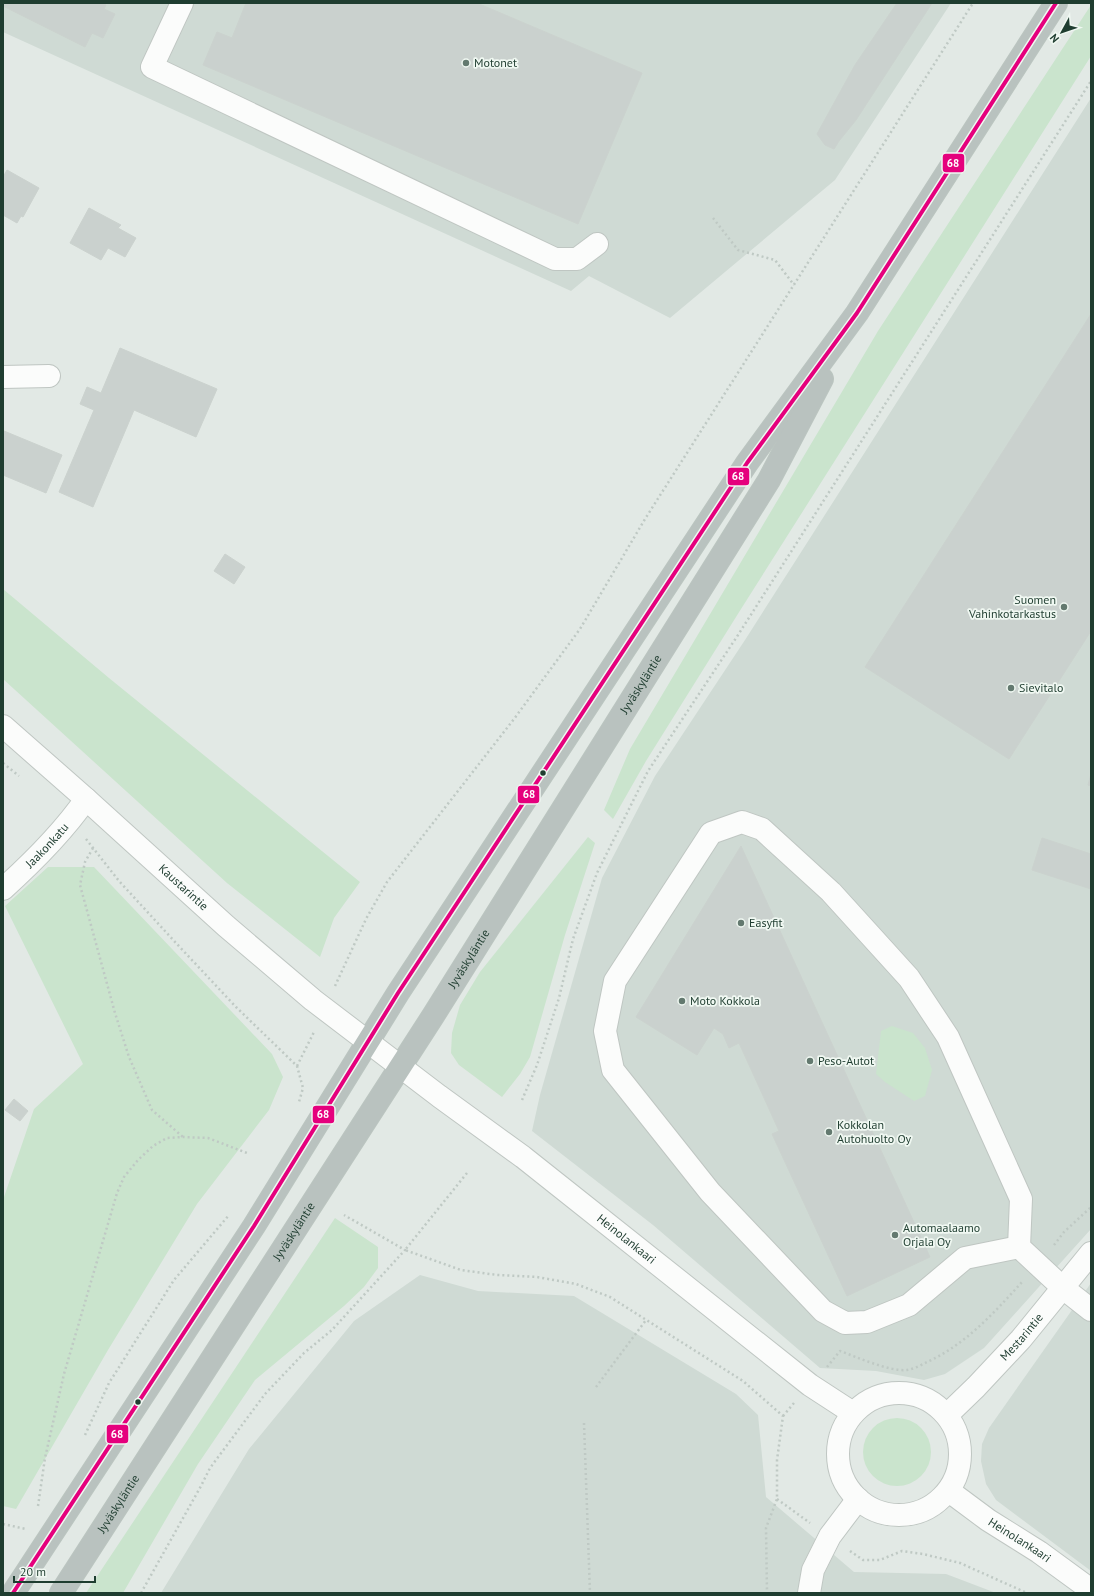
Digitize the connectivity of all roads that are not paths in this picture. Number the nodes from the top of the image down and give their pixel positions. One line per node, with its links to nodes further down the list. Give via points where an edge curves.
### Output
1 (182, 3): 3 (street, via 152,67 555,259 577,259)
2 (1056, 3): 4 (highway, Jyväskyläntie)
3 (597, 244)
4 (857, 313): 10 (highway, Jyväskyläntie, via 747,463); 11 (highway, Jyväskyläntie, via 769,480)
5 (49, 376): 6 (street)
6 (3, 377)
7 (3, 726): 8 (street, Kaustarintie)
8 (86, 799): 9 (street, Jaakonkatu, via 71,820); 10 (street, Kaustarintie, via 226,926)
9 (3, 889)
10 (368, 1042): 11 (street, Heinolankaari); 21 (highway, Jyväskyläntie, via 254,1226)
11 (400, 1066): 16 (street, Heinolankaari, via 523,1157 810,1385); 22 (highway, Jyväskyläntie)
12 (1019, 1247): 12 (street, via 1021,1199 948,1037 909,978 831,892 762,829 742,822 711,833 615,981 605,1031 613,1070 710,1192 823,1311 845,1322 867,1322 909,1305 965,1258); 14 (street)
13 (1091, 1253): 14 (street, Mestarintie)
14 (1062, 1288): 15 (street); 17 (street, Mestarintie, via 1021,1339)
15 (1091, 1310)
16 (853, 1413): 17 (street, via 867,1401 883,1394 901,1392 918,1395 934,1403); 19 (street, via 843,1429 838,1447 839,1467 846,1484)
17 (947, 1415): 18 (street, via 957,1433 961,1452 958,1472)
18 (949, 1491): 19 (street, via 937,1503 922,1511 905,1515 888,1514 872,1509); 20 (street, Heinolankaari)
19 (858, 1499): 23 (street, via 830,1536 813,1570)
20 (1091, 1590)
21 (13, 1593)
22 (61, 1593)
23 (809, 1593)

